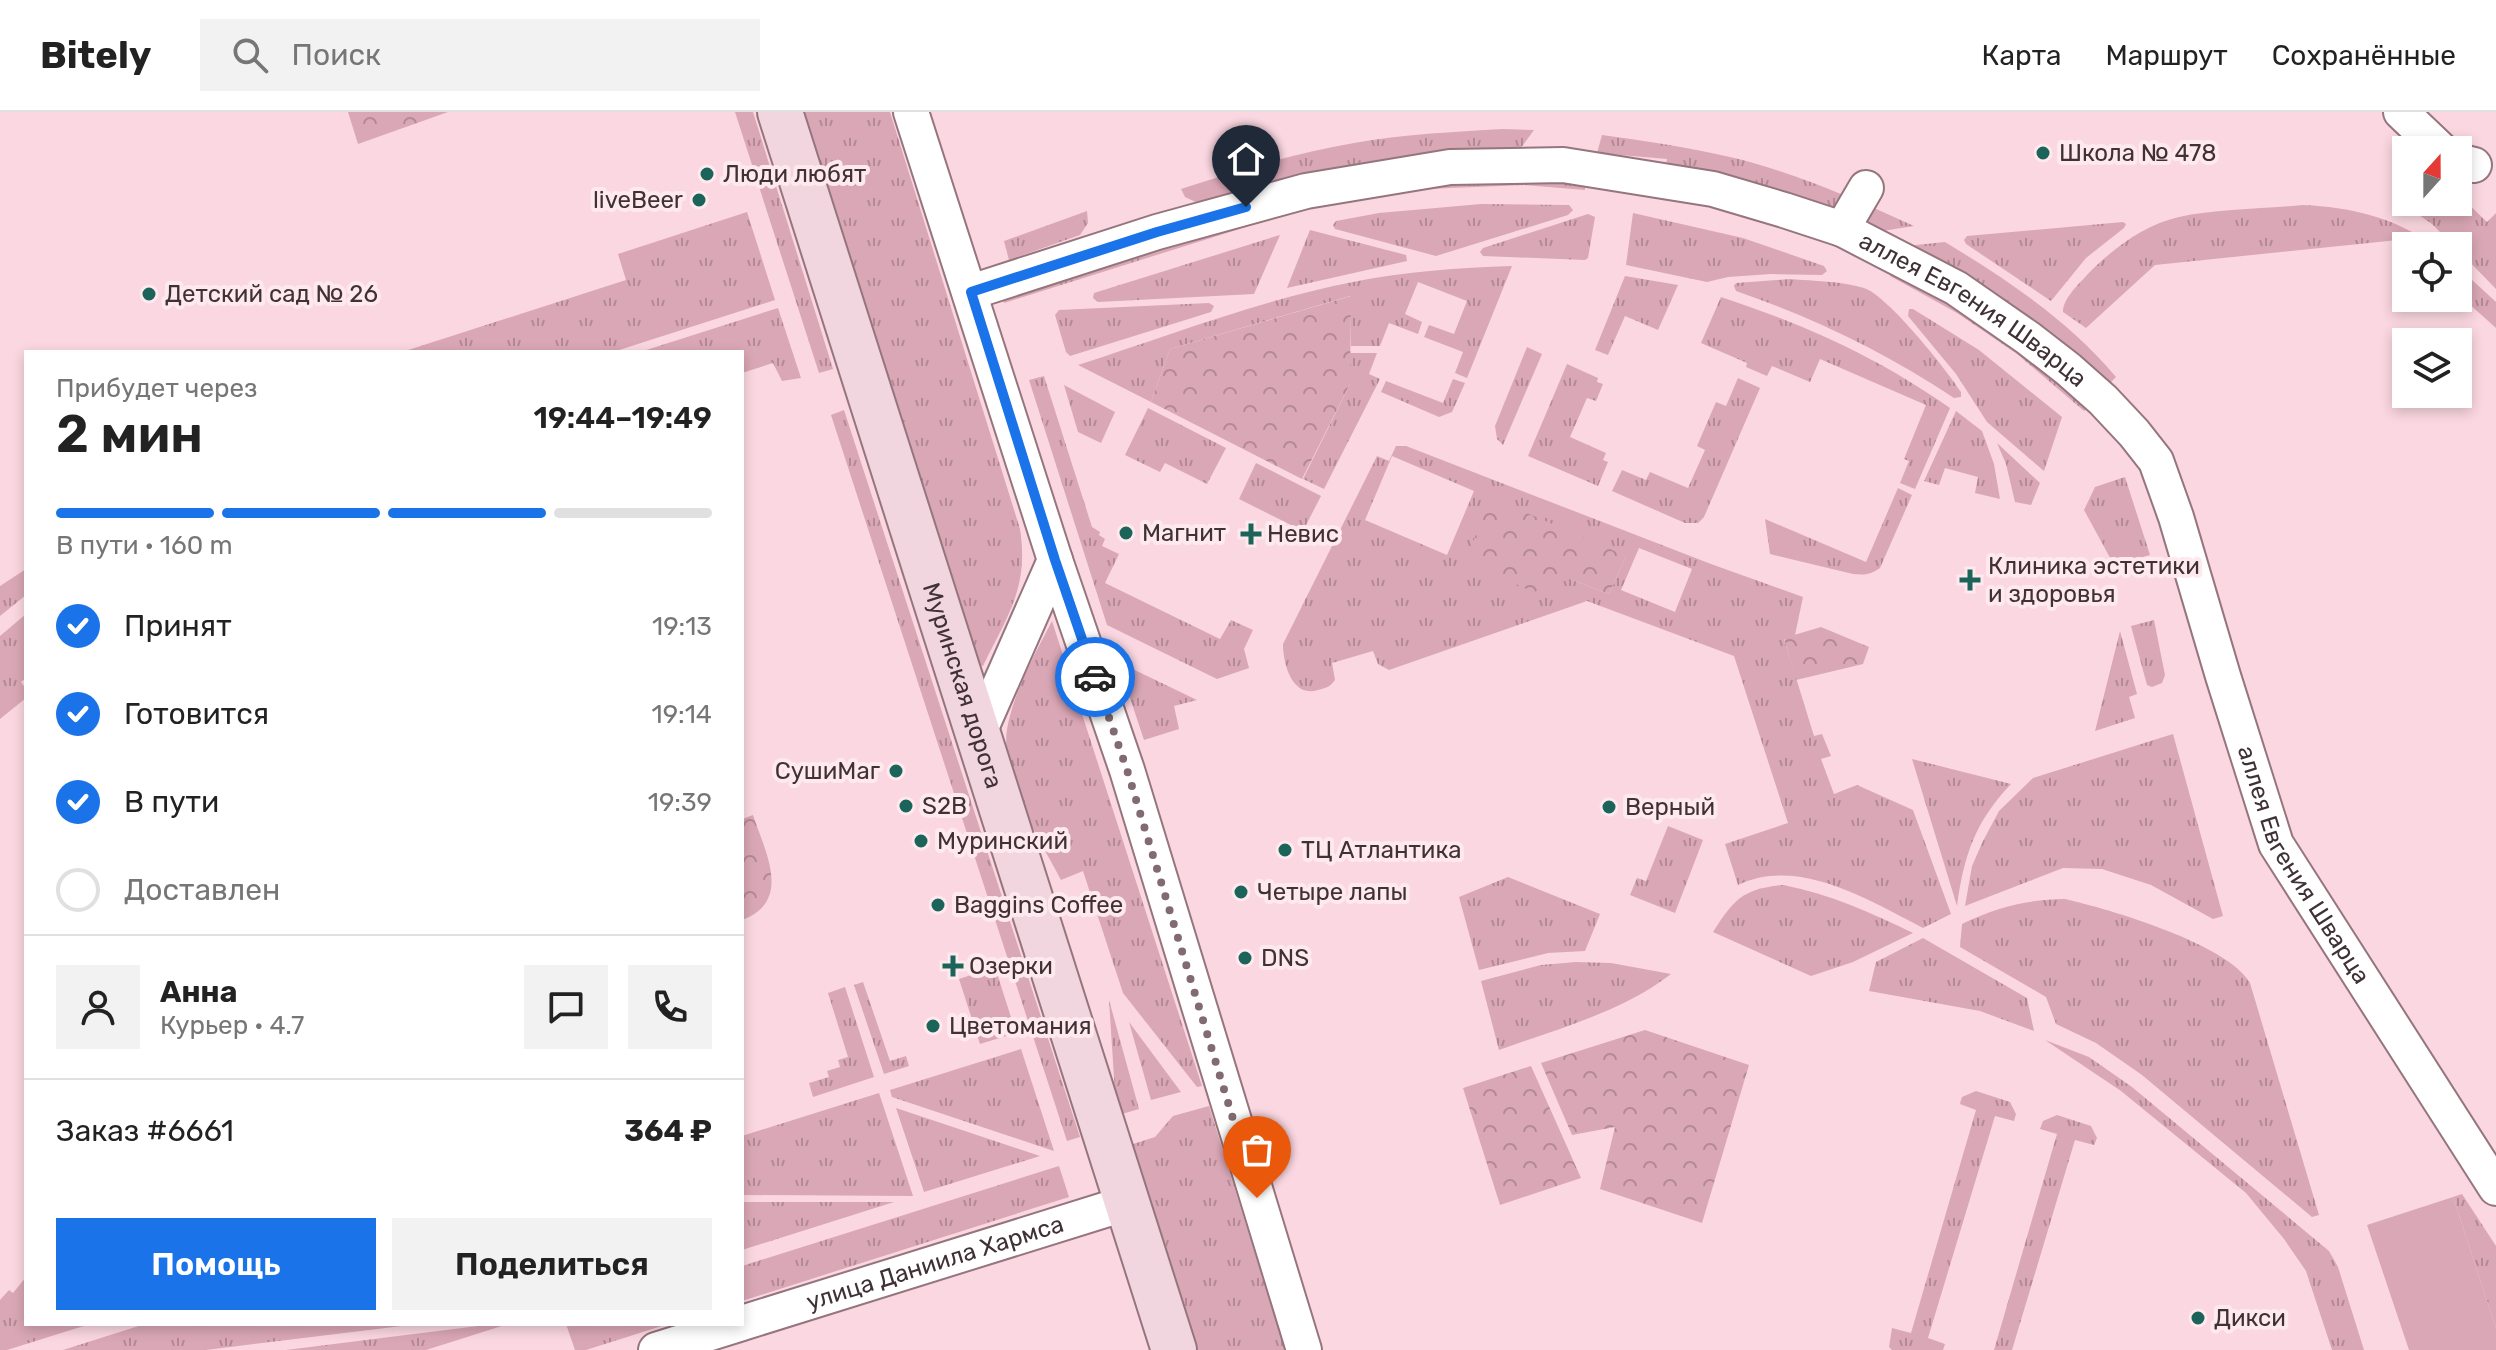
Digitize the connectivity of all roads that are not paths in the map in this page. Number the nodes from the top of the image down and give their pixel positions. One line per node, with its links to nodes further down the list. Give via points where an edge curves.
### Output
1 (780, 112): 9 (street, Муринская дорога)
2 (911, 112): 7 (street)
3 (2401, 112): 4 (street)
4 (2426, 136)
5 (1866, 188): 6 (street)
6 (1842, 229): 7 (street, аллея Евгения Шварца, via 1664,179 1563,165 1450,167 1306,191); 10 (street, аллея Евгения Шварца, via 1956,288 2028,338 2103,400 2156,461 2276,844)
7 (971, 292): 8 (street)
8 (1055, 560): 9 (street); 16 (street, via 1127,770)
9 (977, 737): 11 (street, Муринская дорога)
10 (2496, 1188)
11 (1127, 1203): 12 (street, улица Даниила Хармса); 15 (street, Муринская дорога)
12 (744, 1323)
13 (734, 1326): 14 (street, улица Даниила Хармса)
14 (656, 1350)
15 (1174, 1350)
16 (1304, 1350)

